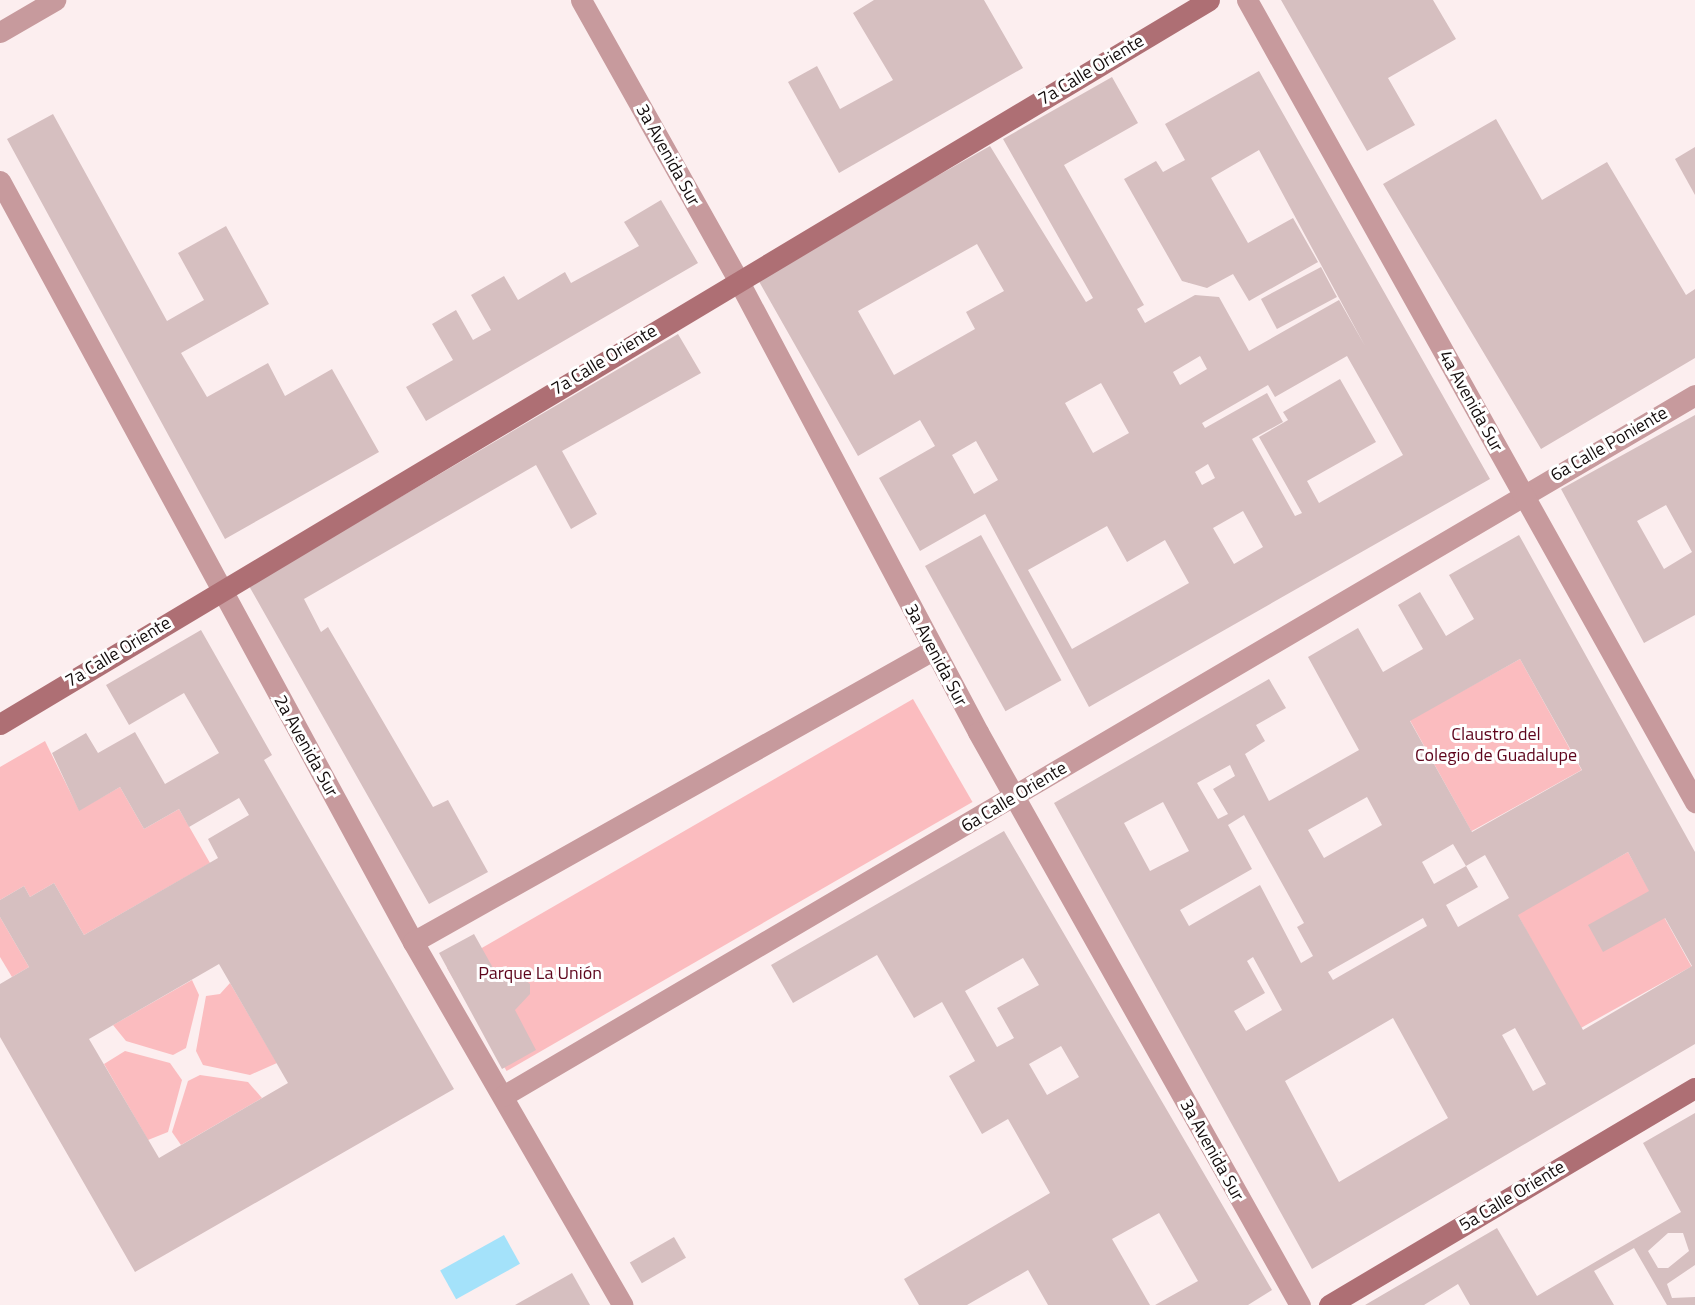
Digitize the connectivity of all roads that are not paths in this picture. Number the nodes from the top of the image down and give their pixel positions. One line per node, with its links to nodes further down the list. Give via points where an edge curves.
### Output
1 (55, 0): 5 (street)
2 (581, 0): 7 (street, 3a Avenida Sur)
3 (1209, 0): 7 (main road, 7a Calle Oriente)
4 (1247, 0): 9 (street, 4a Avenida Sur)
5 (0, 32)
6 (0, 181): 10 (street, 2a Avenida Sur)
7 (738, 280): 10 (main road, 7a Calle Oriente); 11 (street, 3a Avenida Sur)
8 (1695, 395): 9 (street, 6a Calle Poniente)
9 (1523, 494): 13 (street, 6a Calle Oriente); 14 (street, 4a Avenida Sur)
10 (220, 590): 12 (main road, 7a Calle Oriente); 15 (street, 2a Avenida Sur)
11 (933, 650): 13 (street, 3a Avenida Sur); 15 (street)
12 (0, 724)
13 (1014, 797): 17 (street, 6a Calle Oriente); 19 (street, 3a Avenida Sur)
14 (1695, 802)
15 (413, 942): 17 (street, 2a Avenida Sur)
16 (1695, 1088): 20 (main road, 5a Calle Oriente)
17 (503, 1096): 18 (street, 2a Avenida Sur)
18 (623, 1305)
19 (1300, 1305)
20 (1329, 1305)

